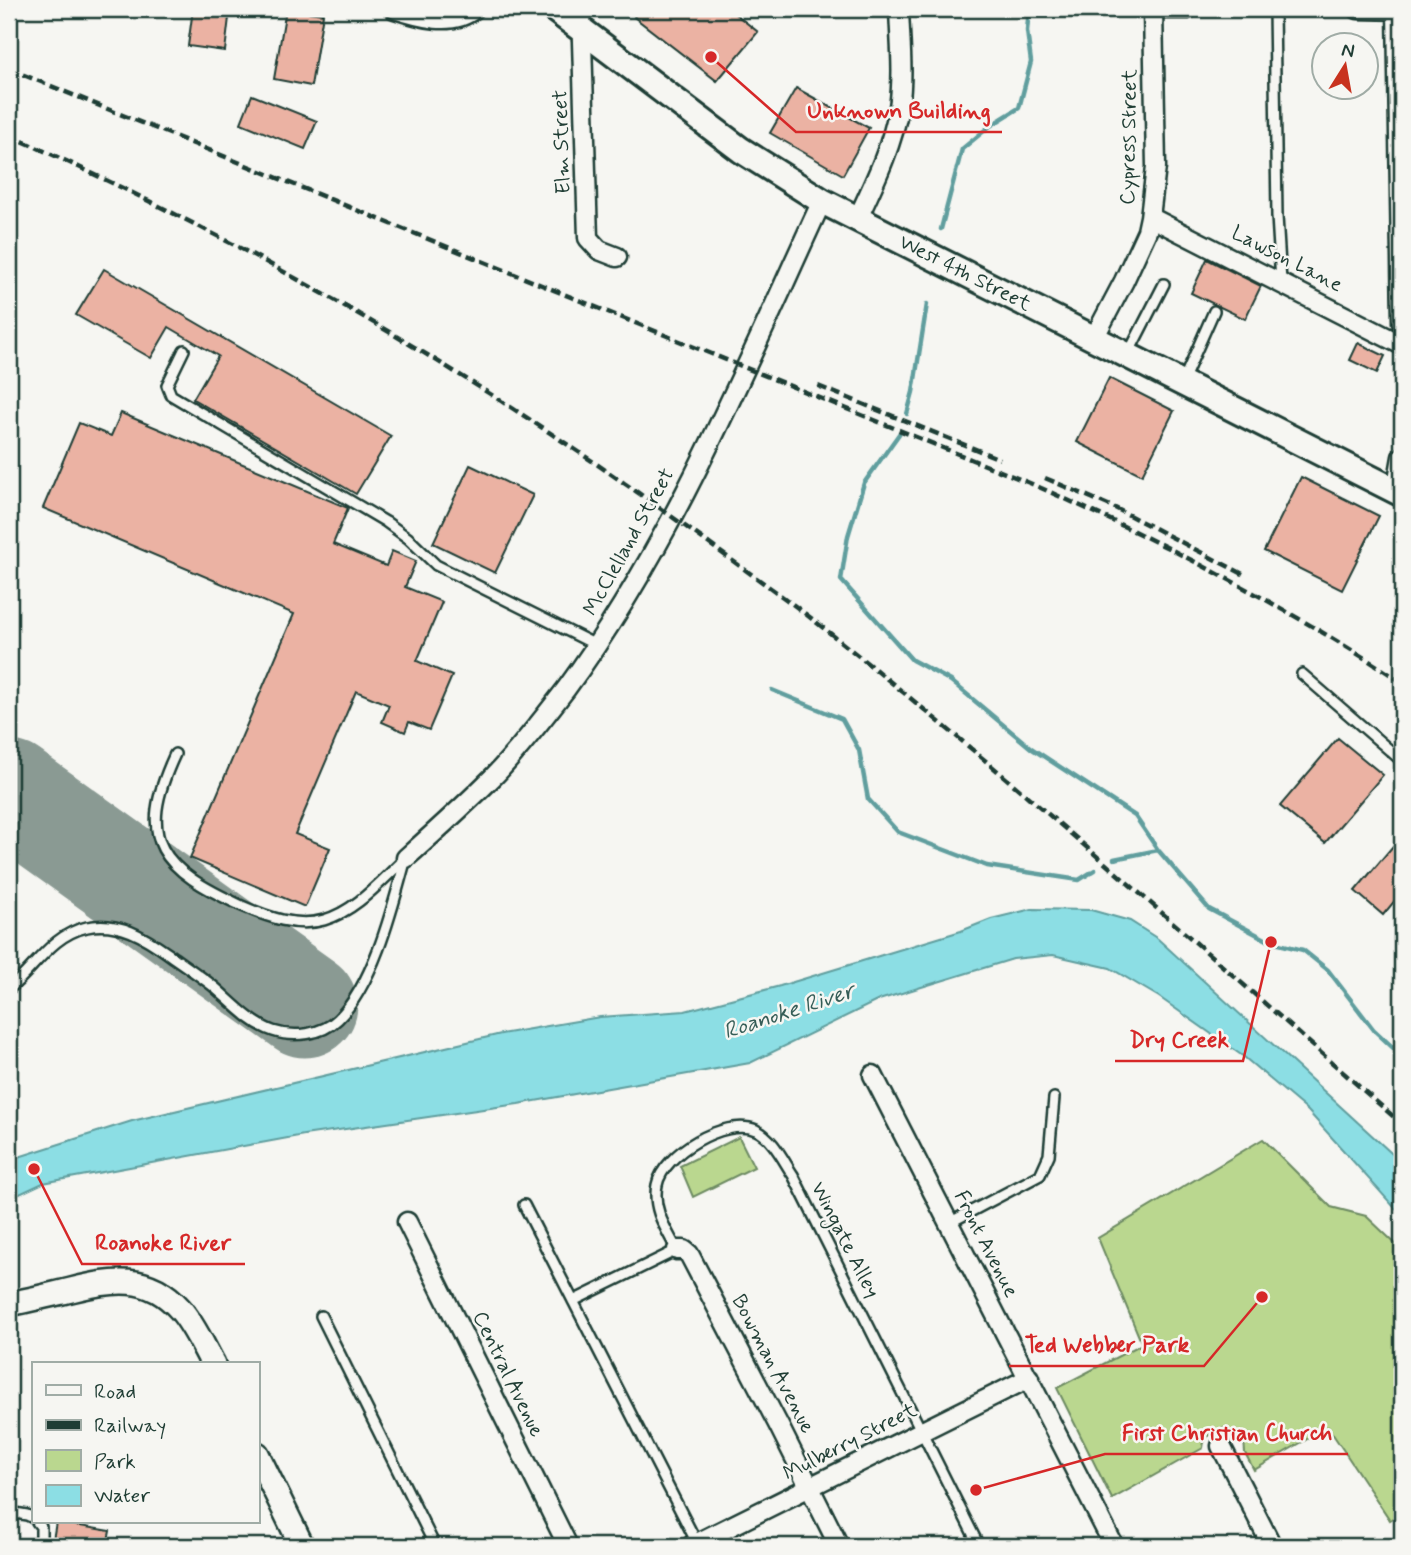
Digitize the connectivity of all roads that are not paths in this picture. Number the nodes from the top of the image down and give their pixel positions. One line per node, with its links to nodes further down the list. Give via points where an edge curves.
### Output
1 (395, 9): 2 (street, via 449,20)
2 (474, 9)
3 (554, 9): 10 (main road, West 4th Street)
4 (899, 9): 13 (street, via 899,106 881,167)
5 (1153, 9): 6 (street); 12 (street, Cypress Street, via 1156,166)
6 (1186, 9)
7 (1274, 9): 15 (lane)
8 (1358, 9): 9 (street)
9 (1398, 10): 18 (street)
10 (581, 18): 11 (main road, West 4th Street, via 741,150); 14 (street, Elm Street, via 588,238 599,250)
11 (821, 201): 13 (main road, West 4th Street); 26 (street, McClelland Street, via 695,471)
12 (1150, 216): 15 (street, Lawson Lane); 19 (street, Cypress Street, via 1147,231)
13 (857, 220): 19 (main road, West 4th Street)
14 (617, 257)
15 (1281, 282): 20 (street, Lawson Lane)
16 (1164, 284): 22 (lane)
17 (1214, 311): 23 (lane)
18 (1402, 322)
19 (1094, 338): 22 (main road, West 4th Street)
20 (1402, 345)
21 (184, 350): 26 (lane, via 167,385 171,395 386,522 436,565)
22 (1128, 355): 23 (main road, West 4th Street)
23 (1182, 383): 25 (main road, West 4th Street)
24 (1402, 457): 25 (street)
25 (1399, 492)
26 (596, 645): 30 (street, McClelland Street, via 494,776)
27 (1302, 674): 29 (lane)
28 (175, 754): 30 (lane, via 156,817 161,846 178,871 215,894 280,920 323,920 356,904)
29 (1402, 761)
30 (406, 858): 31 (lane, via 378,949 362,984 337,1020 313,1033 288,1035 258,1024 149,940 107,926 89,926 58,940)
31 (9, 989)
32 (873, 1075): 36 (street, Front Avenue)
33 (1054, 1098): 36 (lane, via 1049,1155 1040,1175)
34 (524, 1205): 38 (lane)
35 (407, 1222): 54 (street, Central Avenue)
36 (949, 1223): 42 (street, Front Avenue)
37 (677, 1250): 38 (lane); 43 (lane, Wingate Alley, via 656,1199 657,1185 670,1161 718,1130 745,1127 767,1137 793,1175); 46 (street, Bowman Avenue, via 689,1254)
38 (573, 1301): 50 (lane)
39 (9, 1304): 41 (street, via 108,1281 150,1287 180,1310)
40 (321, 1316): 53 (lane)
41 (212, 1362)
42 (1029, 1378): 43 (street, Mulberry Street); 57 (street, Front Avenue)
43 (921, 1431): 46 (street, Mulberry Street); 56 (lane, Wingate Alley)
44 (1221, 1446): 58 (street)
45 (259, 1458): 52 (street)
46 (810, 1487): 50 (street, Mulberry Street); 55 (street, Bowman Avenue)
47 (9, 1512): 48 (lane)
48 (32, 1518)
49 (39, 1524): 51 (lane)
50 (696, 1545)
51 (41, 1546)
52 (302, 1546)
53 (435, 1546)
54 (568, 1546)
55 (839, 1546)
56 (979, 1546)
57 (1114, 1546)
58 (1272, 1546)

